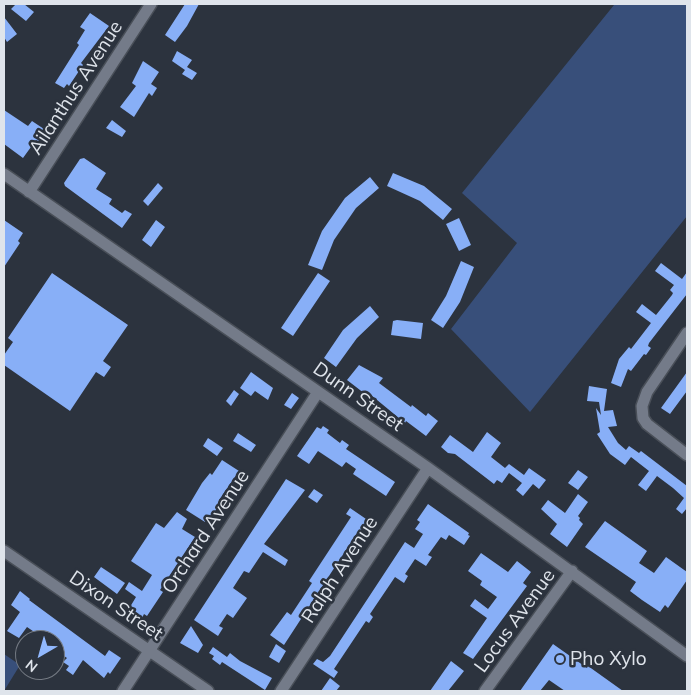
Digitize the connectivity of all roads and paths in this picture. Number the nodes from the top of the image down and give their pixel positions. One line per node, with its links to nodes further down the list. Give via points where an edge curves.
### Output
1 (151, 4): 3 (street, Ailanthus Avenue)
2 (4, 174): 3 (street, Dunn Street)
3 (29, 192): 5 (street, Dunn Street)
4 (687, 333): 6 (street, via 642,406 647,424)
5 (318, 392): 7 (street, Dunn Street); 10 (street, Orchard Avenue)
6 (687, 455)
7 (428, 468): 9 (street, Dunn Street); 14 (street, Ralph Avenue)
8 (4, 551): 10 (street, Dixon Street)
9 (572, 571): 11 (street, Dunn Street); 15 (street, Locus Avenue)
10 (150, 650): 12 (street, Orchard Avenue); 13 (street, Dixon Street)
11 (687, 656)
12 (123, 691)
13 (208, 691)
14 (281, 691)
15 (485, 691)

